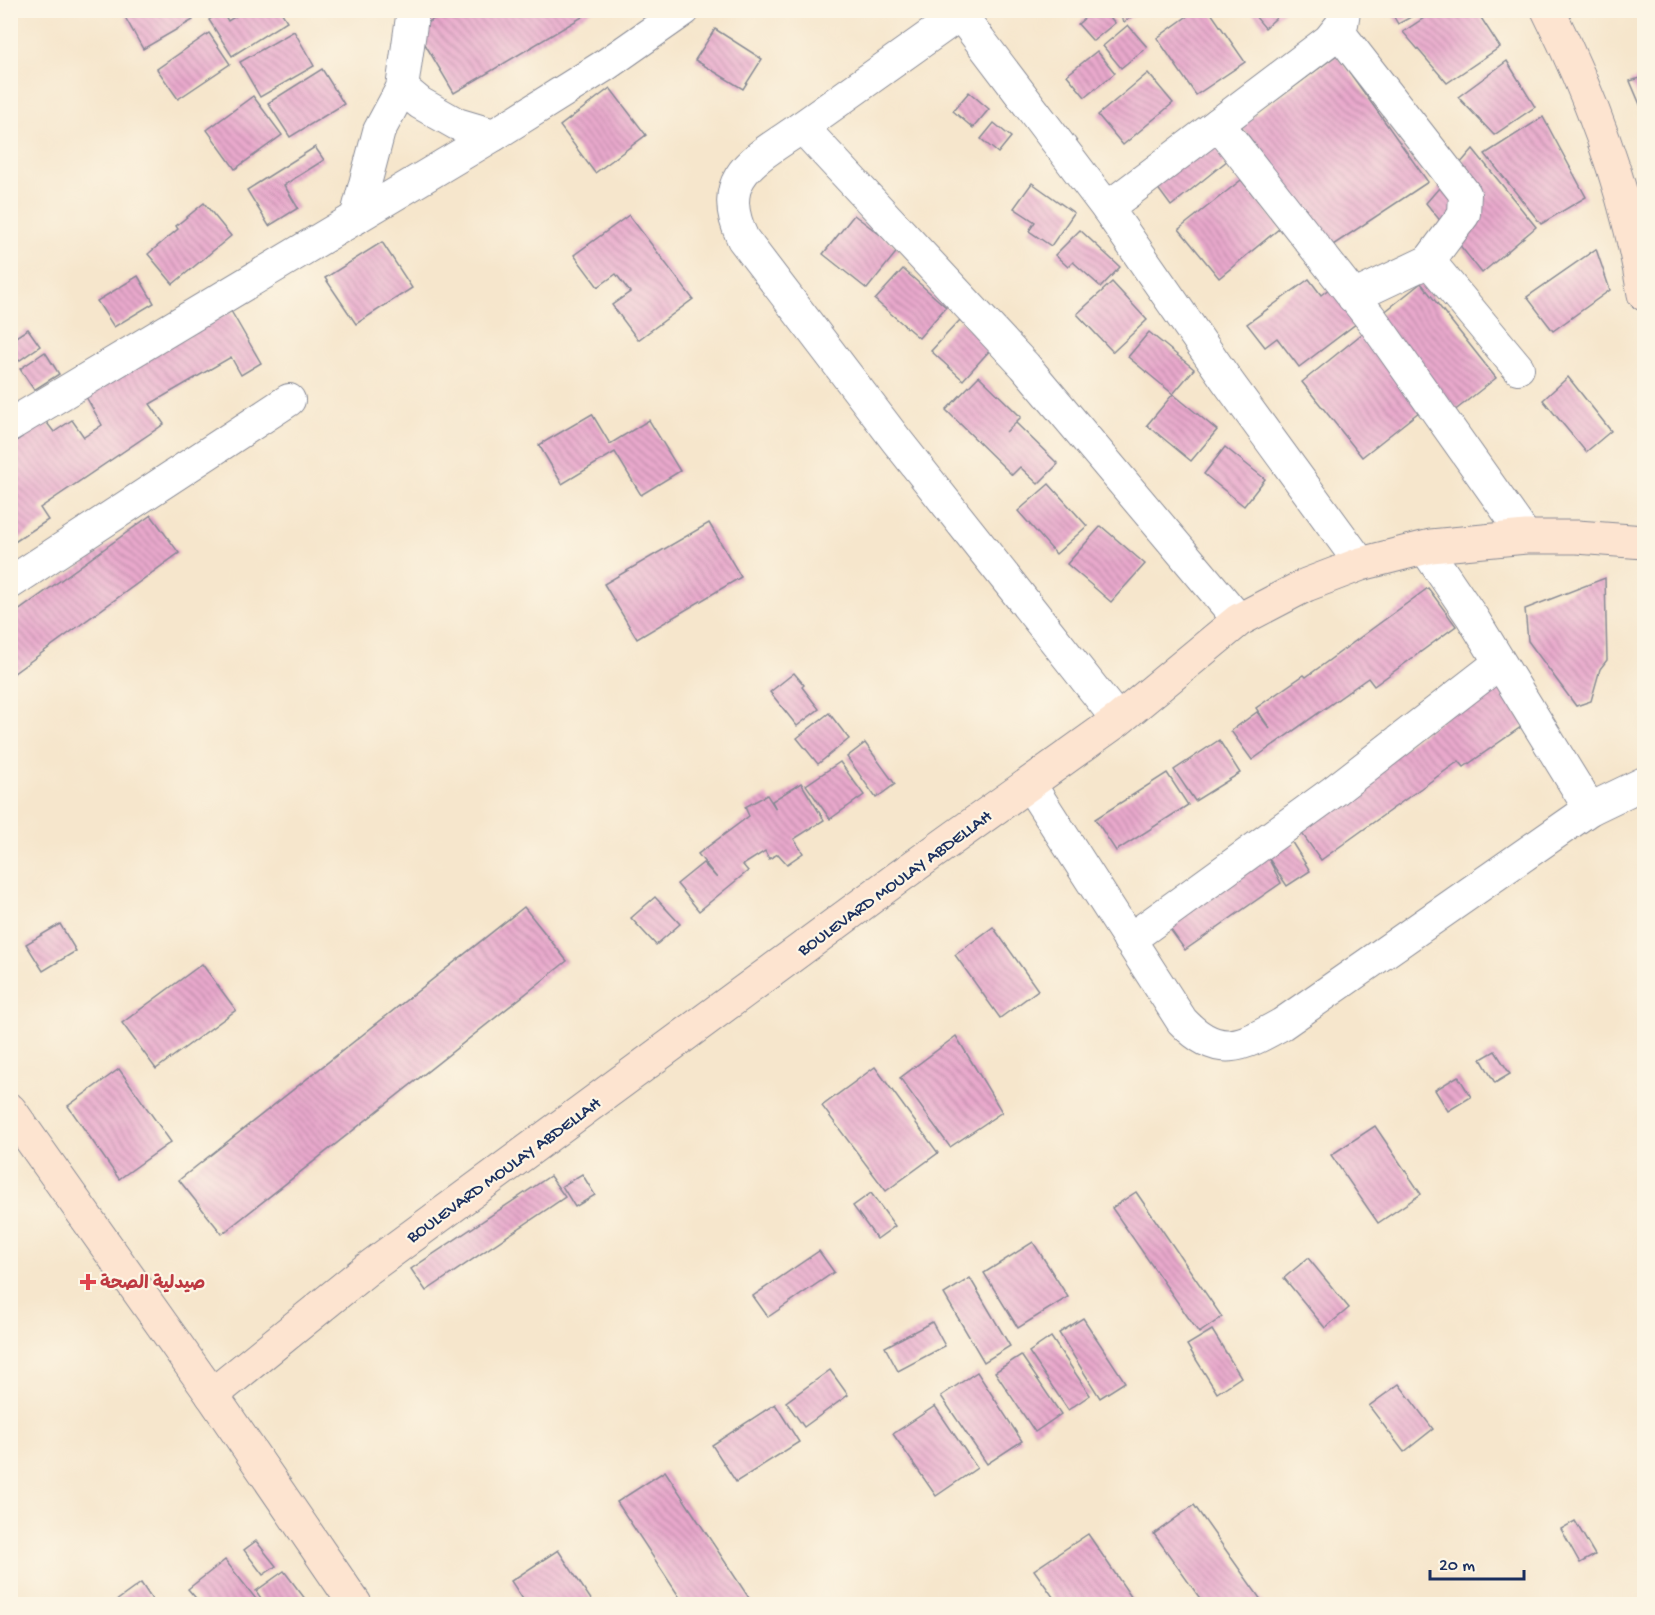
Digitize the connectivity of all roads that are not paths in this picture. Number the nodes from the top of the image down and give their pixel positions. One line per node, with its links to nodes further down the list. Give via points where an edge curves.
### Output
1 (413, 10): 6 (street)
2 (684, 10): 9 (street)
3 (1548, 10): 11 (main road)
4 (963, 12): 8 (street); 10 (street)
5 (1341, 21): 7 (street); 13 (street, via 1465,194 1464,214)
6 (402, 88): 9 (street, via 420,104 457,124); 12 (street, via 379,131)
7 (1218, 124): 10 (street); 15 (street)
8 (802, 127): 24 (street, via 1024,366); 26 (street, via 765,153 737,180 732,207 743,239)
9 (494, 135): 12 (street)
10 (1107, 208): 22 (street)
11 (1636, 209): 14 (main road)
12 (356, 218): 18 (street)
13 (1429, 261): 15 (street); 16 (street)
14 (1644, 294)
15 (1353, 297): 19 (street)
16 (1518, 368)
17 (289, 400): 23 (street)
18 (10, 425)
19 (1526, 537): 20 (main road, BOULEVARD MOULAY ABDELLAH); 21 (main road, BOULEVARD MOULAY ABDELLAH)
20 (1644, 542)
21 (1425, 548): 22 (main road, BOULEVARD MOULAY ABDELLAH); 25 (street, via 1472,617)
22 (1361, 564): 24 (main road, BOULEVARD MOULAY ABDELLAH, via 1306,585)
23 (10, 583)
24 (1239, 620): 26 (main road, BOULEVARD MOULAY ABDELLAH)
25 (1498, 664): 29 (street); 30 (street, via 1333,792)
26 (1118, 720): 28 (main road, BOULEVARD MOULAY ABDELLAH)
27 (1644, 783): 29 (street)
28 (1030, 785): 30 (street); 32 (main road, BOULEVARD MOULAY ABDELLAH, via 375,1263)
29 (1590, 809): 30 (street, via 1282,1024 1245,1044 1216,1046 1192,1032)
30 (1129, 940)
31 (10, 1110): 32 (main road)
32 (212, 1395): 33 (main road)
33 (352, 1602)

